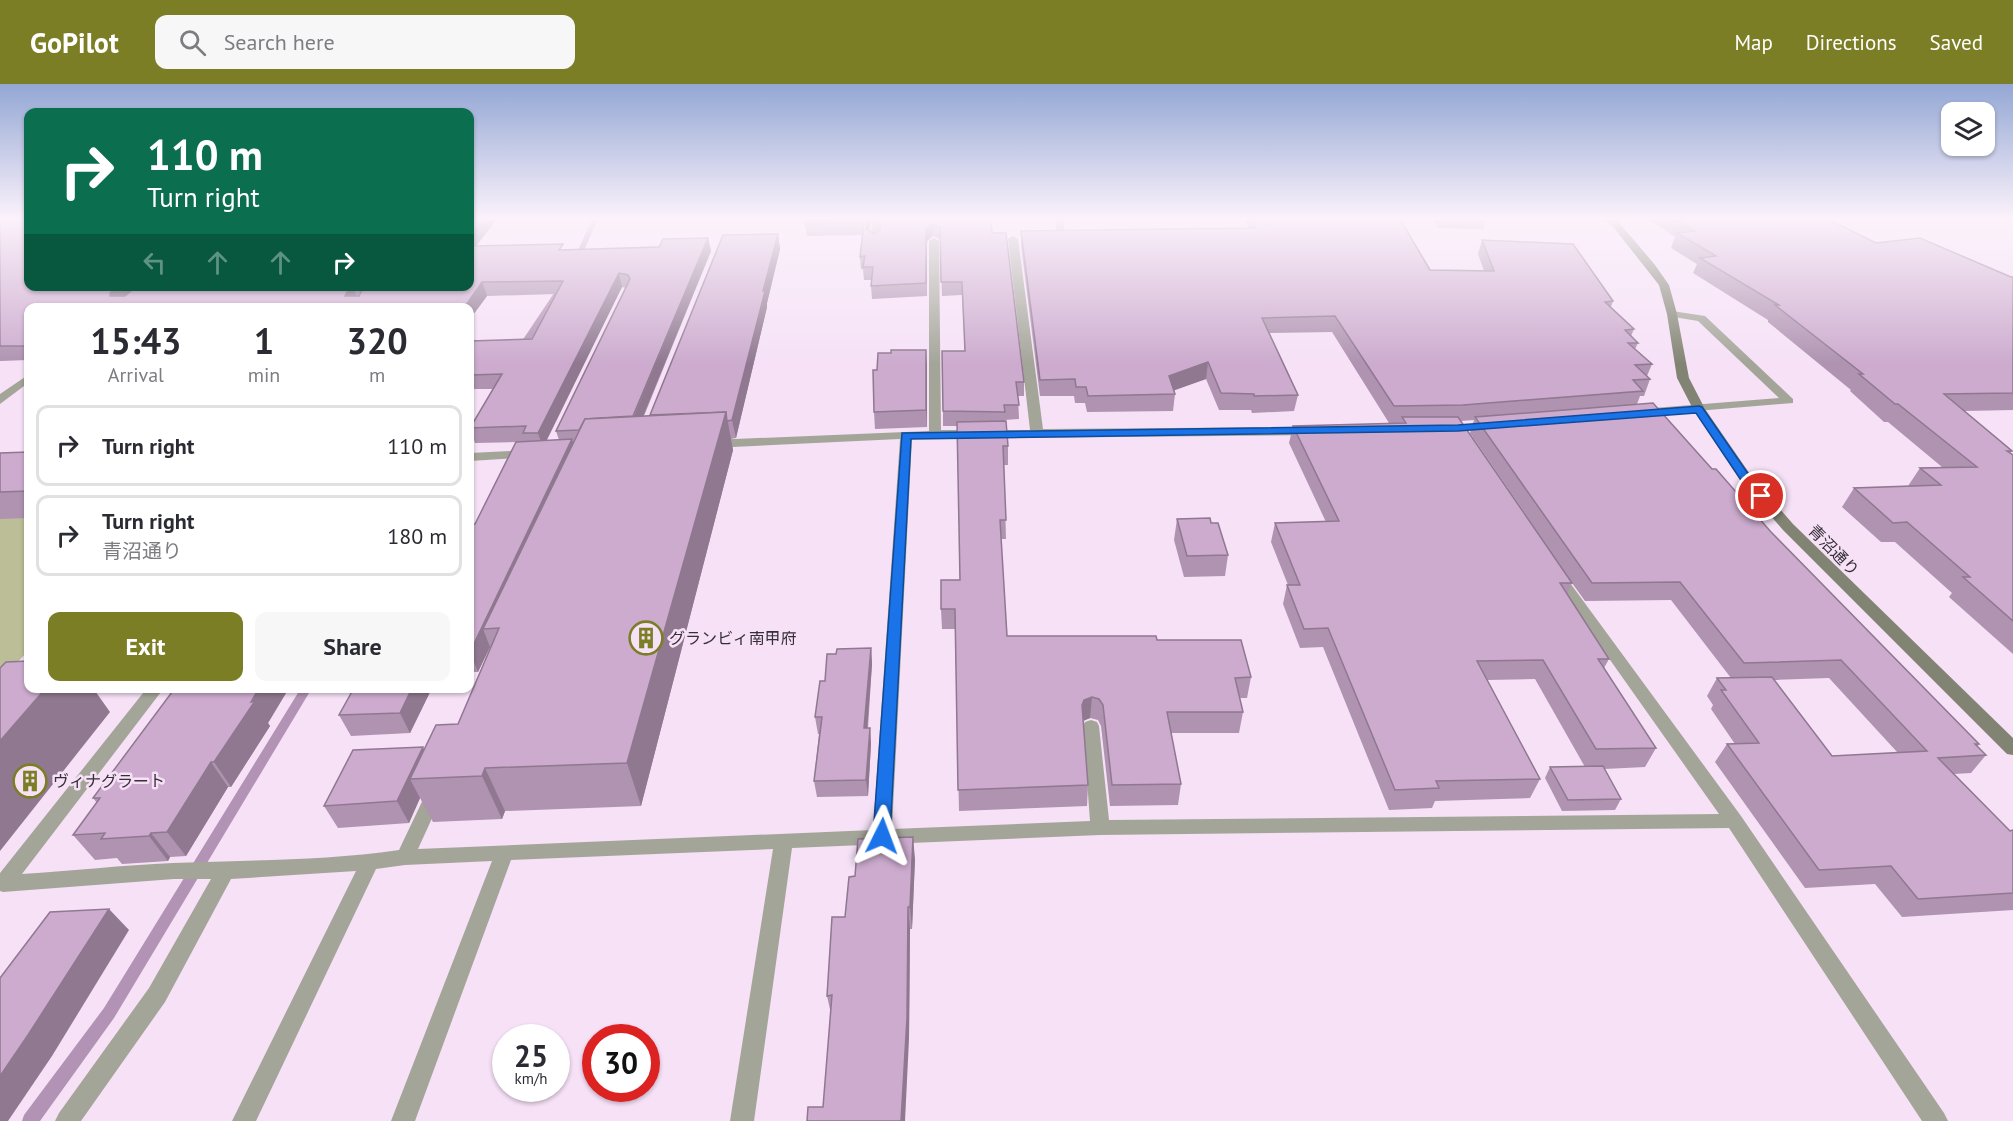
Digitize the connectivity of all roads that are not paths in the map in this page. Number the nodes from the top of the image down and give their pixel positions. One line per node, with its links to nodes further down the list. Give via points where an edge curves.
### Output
1 (934, 267): 10 (street)
2 (1016, 267): 11 (street)
3 (1652, 267): 4 (street, 青沼通り, via 1664,285)
4 (1672, 314): 7 (street, 青沼通り, via 1683,378); 7 (street, via 1701,318 1789,401)
5 (24, 381): 6 (street)
6 (0, 400)
7 (1699, 409): 8 (street); 19 (street, 青沼通り, via 1747,480 1788,527)
8 (1629, 414)
9 (1330, 431): 11 (street)
10 (935, 434): 11 (street); 12 (street)
11 (1037, 434)
12 (906, 436): 13 (street); 23 (street)
13 (695, 445)
14 (537, 454): 15 (street)
15 (474, 457)
16 (1545, 557): 21 (street)
17 (152, 693): 28 (street, via 3,884)
18 (1091, 726): 22 (street)
19 (2013, 749)
20 (439, 783): 26 (street)
21 (1734, 821): 22 (street); 33 (street)
22 (1100, 828): 23 (street)
23 (882, 836): 24 (street)
24 (784, 840): 25 (street); 32 (street)
25 (504, 854): 26 (street); 31 (street)
26 (405, 857): 27 (street)
27 (370, 862): 28 (street); 30 (street)
28 (220, 871): 29 (street, via 157,995)
29 (67, 1121)
30 (244, 1121)
31 (403, 1121)
32 (742, 1121)
33 (1936, 1121)

